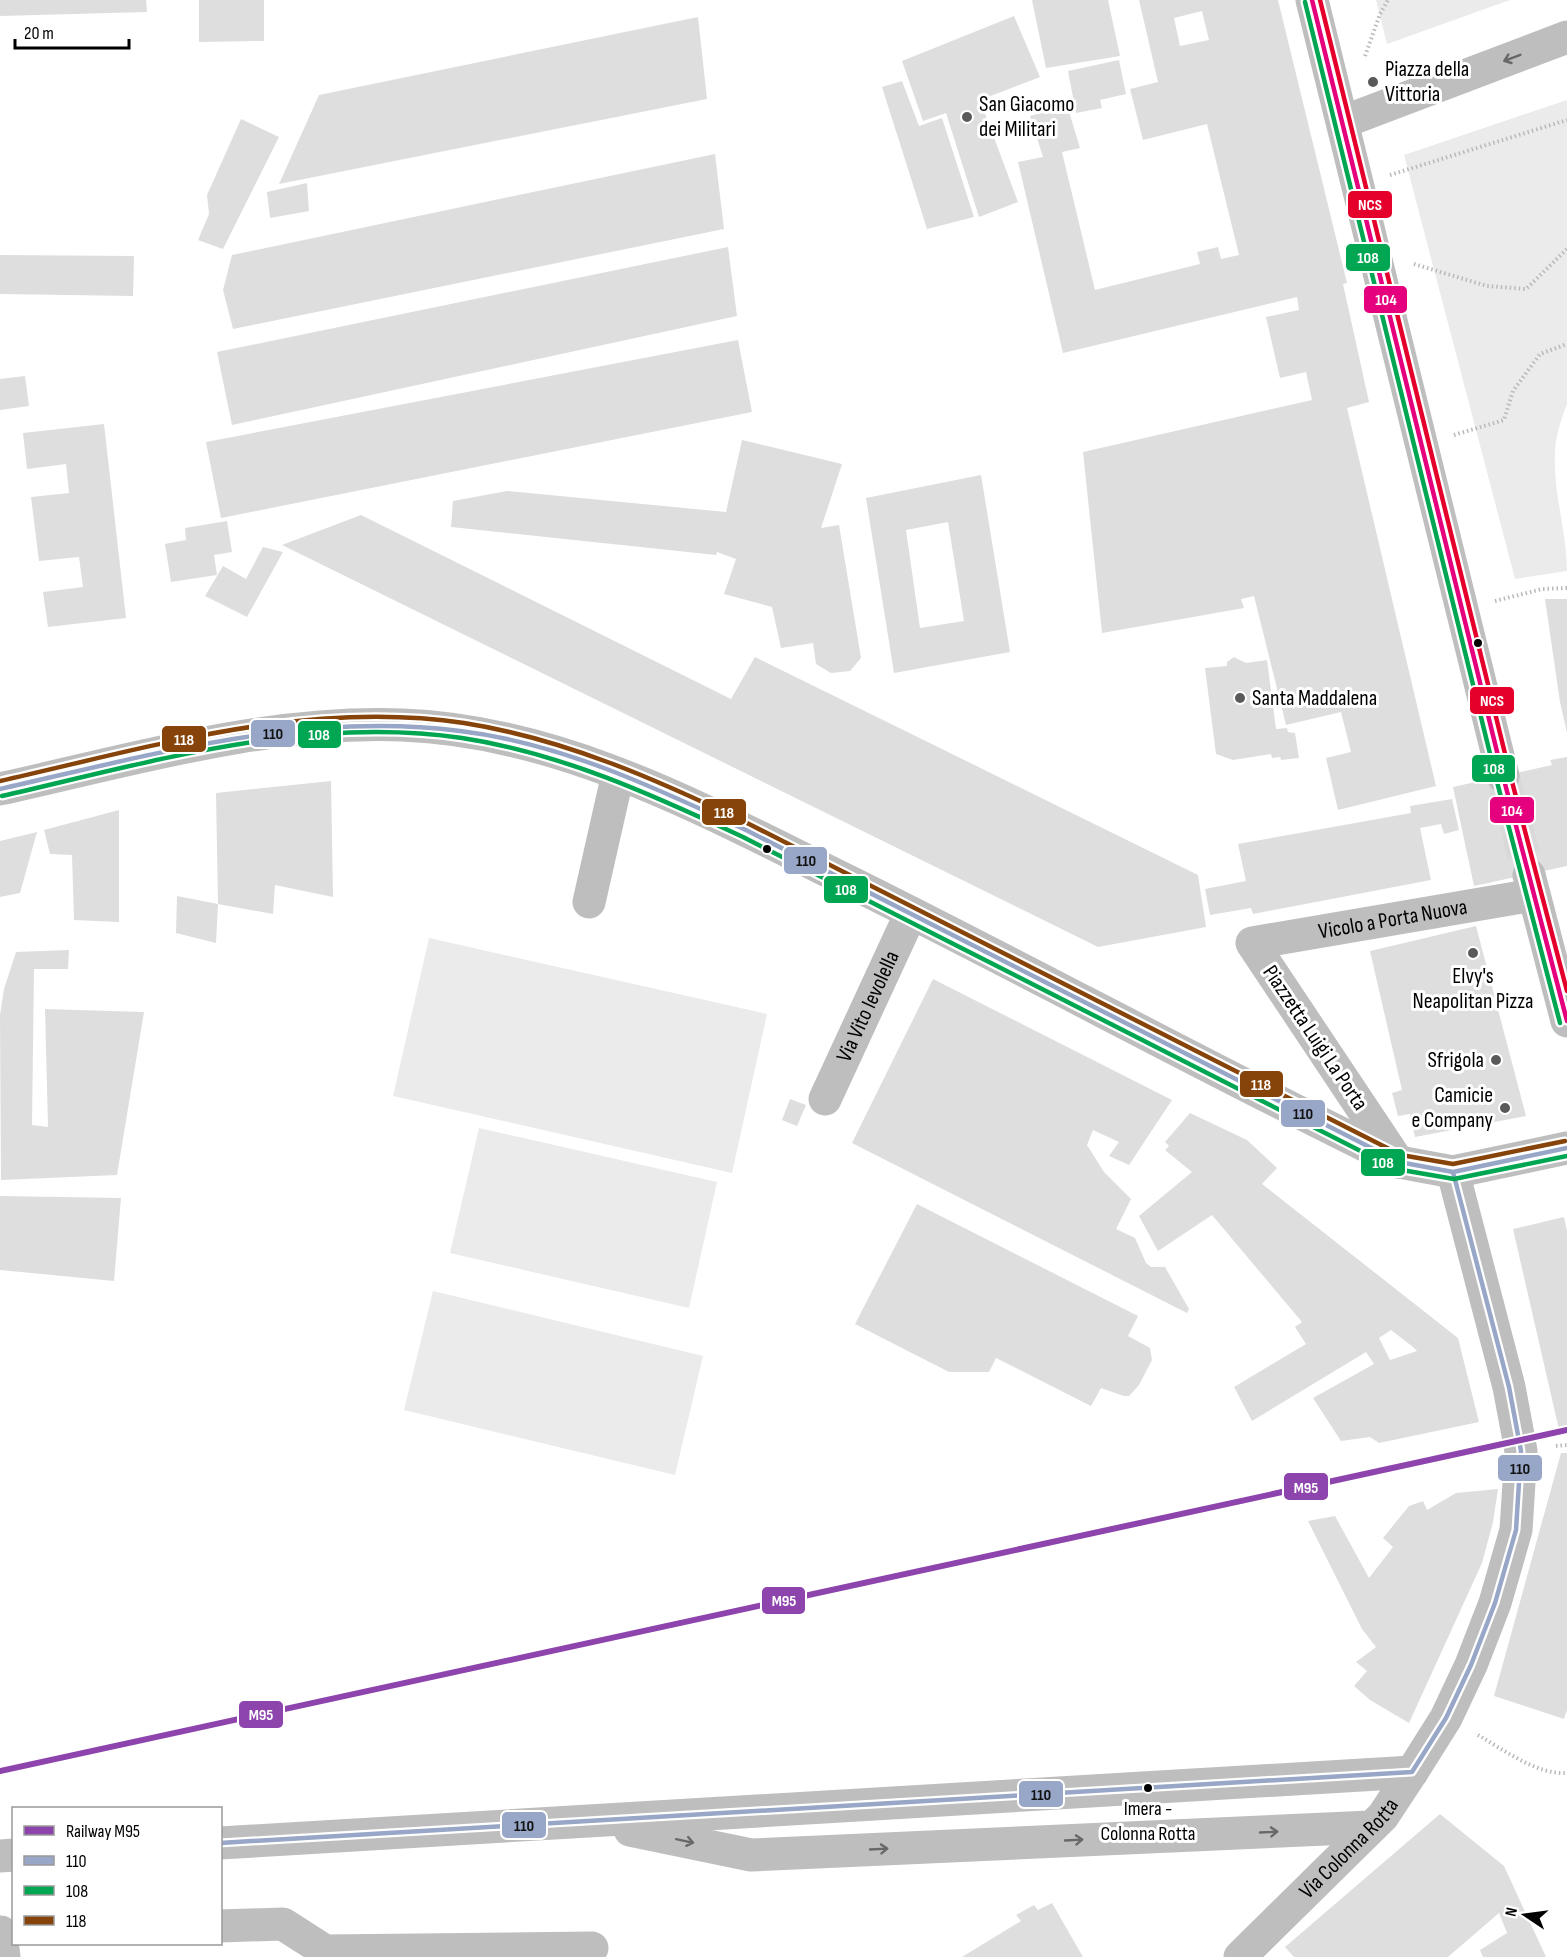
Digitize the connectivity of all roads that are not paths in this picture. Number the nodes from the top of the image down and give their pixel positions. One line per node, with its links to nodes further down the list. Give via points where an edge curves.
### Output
1 (1312, 0): 3 (street)
2 (1567, 37): 3 (street, one-way to 3)
3 (1343, 122): 5 (street)
4 (618, 774): 6 (street, via 540,747 473,731 339,725 256,733); 7 (street); 8 (street, via 722,819)
5 (1503, 776)
6 (0, 789)
7 (589, 902)
8 (911, 913): 11 (street, Via Vito Ievolella); 13 (street)
9 (1252, 943): 10 (street, Vicolo a Porta Nuova, via 1532,885); 13 (street, Piazzetta Luigi La Porta)
10 (1567, 1021)
11 (825, 1099)
12 (1567, 1148): 14 (street)
13 (1399, 1162): 14 (street)
14 (1453, 1172): 15 (street, Via Colonna Rotta, via 1509,1387 1521,1451 1516,1530 1495,1603 1446,1718)
15 (1412, 1772): 16 (street); 17 (street, Via Colonna Rotta, via 1383,1816)
16 (587, 1821): 17 (street, one-way to 17, via 751,1855); 18 (street)
17 (1371, 1827): 21 (street, Via Colonna Rotta)
18 (222, 1843)
19 (222, 1926): 20 (street, via 283,1924 325,1951)
20 (592, 1948)
21 (1253, 1953)

